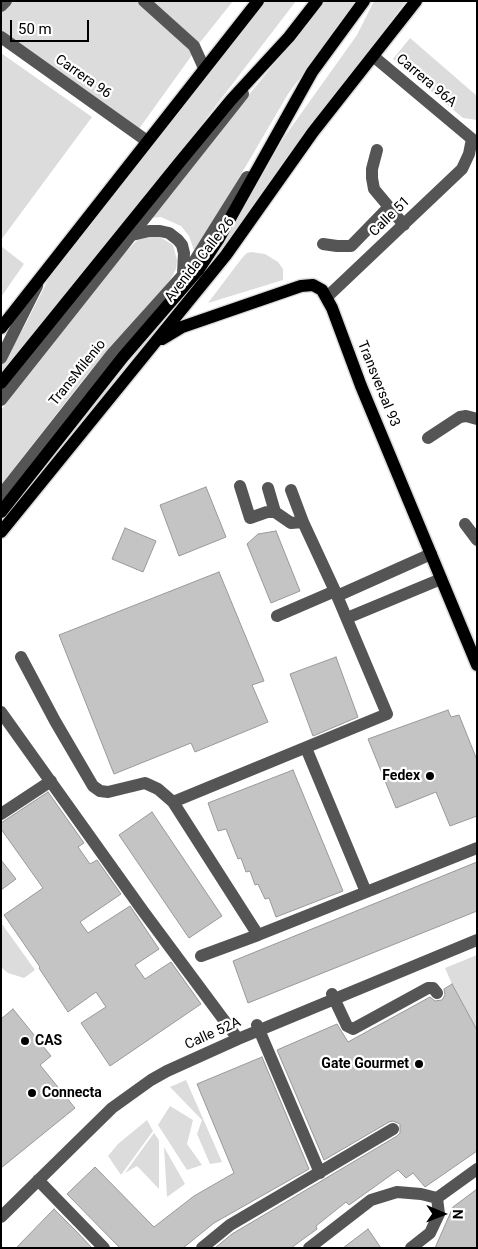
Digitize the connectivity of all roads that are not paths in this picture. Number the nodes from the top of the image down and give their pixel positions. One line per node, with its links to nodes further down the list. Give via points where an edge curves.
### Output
1 (6, 1): 7 (street)
2 (144, 1): 11 (street, via 194,46)
3 (258, 1): 11 (main road)
4 (317, 1): 8 (main road)
5 (364, 1): 12 (main road, Avenida Calle 26, via 312,72)
6 (414, 1): 10 (main road, Avenida Calle 26)
7 (1, 6)
8 (289, 36): 19 (street); 27 (main road, via 231,100)
9 (1, 37): 14 (street, Carrera 96)
10 (373, 56): 13 (street, Carrera 96A); 25 (main road, Avenida Calle 26, via 313,132 231,248)
11 (204, 68): 14 (main road)
12 (291, 109): 22 (street, TransMilenio, via 202,250); 35 (main road, Avenida Calle 26, via 199,269 123,357)
13 (474, 138): 16 (street, Carrera 96A)
14 (148, 141): 21 (main road)
15 (377, 150): 17 (street, via 372,178 374,188)
16 (469, 154): 18 (street, Calle 51, via 462,169)
17 (389, 207): 18 (street); 20 (street, via 351,246)
18 (404, 225): 23 (street, Calle 51)
19 (132, 235): 22 (street, via 149,231 169,233 182,245); 28 (street)
20 (323, 244)
21 (45, 271): 24 (main road); 26 (street)
22 (183, 274): 34 (street, TransMilenio, via 112,354)
23 (327, 297): 25 (main road, via 318,287 300,286 182,327); 41 (main road, Transversal 93)
24 (1, 328)
25 (148, 349): 39 (main road, Avenida Calle 26)
26 (1, 358)
27 (1, 383)
28 (1, 400)
29 (477, 419): 30 (street, via 460,417)
30 (428, 438)
31 (240, 486): 36 (street, via 250,518)
32 (268, 488): 36 (street)
33 (291, 490): 37 (street)
34 (1, 495)
35 (1, 512)
36 (275, 512): 37 (street, via 291,523)
37 (303, 522): 43 (street)
38 (466, 524): 40 (street)
39 (1, 532)
40 (477, 540)
41 (431, 554): 42 (main road, Transversal 93); 43 (street)
42 (442, 579): 45 (street); 47 (main road, Transversal 93)
43 (336, 593): 44 (street); 45 (street)
44 (277, 616)
45 (346, 618): 49 (street, via 387,714)
46 (21, 657): 51 (street, via 93,786 108,792 145,783)
47 (477, 665)
48 (1, 712): 50 (street)
49 (306, 748): 51 (street); 54 (street)
50 (50, 781): 52 (street); 62 (street)
51 (173, 802): 56 (street)
52 (1, 814)
53 (477, 848): 54 (street)
54 (366, 892): 56 (street)
55 (477, 934): 60 (street, Calle 52A)
56 (258, 935): 58 (street)
57 (477, 940): 60 (street, Calle 52A)
58 (201, 956)
59 (437, 993): 60 (street, via 428,988 354,1029 347,1026)
60 (333, 997): 61 (street, Calle 52A)
61 (259, 1027): 62 (street, Calle 52A); 65 (street)
62 (236, 1037): 66 (street, Calle 52A, via 128,1095); 68 (street, Calle 52A, via 199,1049 132,1084 99,1112)
63 (393, 1129): 65 (street)
64 (477, 1169): 67 (street)
65 (320, 1173): 70 (street, via 230,1225)
66 (38, 1180): 68 (street, Calle 52A); 69 (street)
67 (437, 1198): 71 (street, via 398,1192 371,1200); 72 (street, via 439,1214 430,1234)
68 (2, 1210)
69 (104, 1248)
70 (202, 1248)
71 (309, 1248)
72 (411, 1248)

